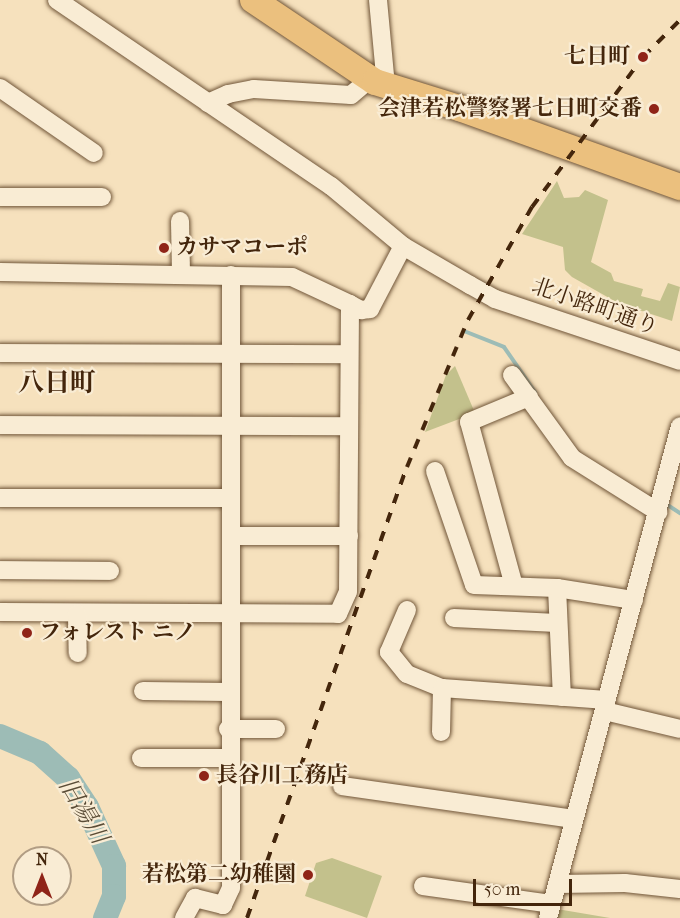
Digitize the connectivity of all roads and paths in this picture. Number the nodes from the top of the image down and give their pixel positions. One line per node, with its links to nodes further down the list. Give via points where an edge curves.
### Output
1 (57, 0): 6 (street, 北小路町通り)
2 (253, 0): 4 (highway)
3 (378, 0): 4 (street)
4 (378, 83): 6 (street, via 351,94 255,90 236,92); 8 (highway)
5 (0, 88): 7 (street)
6 (208, 103): 12 (street, 北小路町通り, via 331,186)
7 (94, 153)
8 (680, 187)
9 (0, 197): 10 (street)
10 (102, 197)
11 (180, 221): 14 (street)
12 (403, 246): 16 (street, via 370,309 361,310); 20 (street, 北小路町通り, via 495,299)
13 (0, 272): 14 (street)
14 (181, 274): 15 (street)
15 (231, 275): 16 (street, via 303,279); 17 (street)
16 (350, 304): 19 (street)
17 (229, 352): 18 (street); 19 (street); 24 (street)
18 (0, 353)
19 (349, 354): 25 (street)
20 (680, 361)
21 (512, 375): 22 (street)
22 (529, 397): 32 (street, via 551,434 572,459); 37 (street, via 469,422)
23 (0, 425): 24 (street)
24 (228, 425): 25 (street); 30 (street)
25 (347, 426): 33 (street)
26 (680, 426): 28 (street)
27 (435, 471): 37 (street, via 474,585)
28 (665, 485): 31 (street); 32 (street)
29 (0, 498): 30 (street)
30 (229, 498): 34 (street)
31 (680, 498)
32 (658, 512): 39 (street)
33 (349, 536): 34 (street); 43 (street, via 348,592 338,614)
34 (232, 537): 43 (street)
35 (0, 570): 36 (street)
36 (110, 571)
37 (514, 586): 38 (street)
38 (557, 588): 39 (street); 45 (street)
39 (634, 600): 51 (street)
40 (407, 610): 47 (street, via 389,652 407,674)
41 (0, 612): 42 (street)
42 (77, 614): 43 (street); 46 (street)
43 (233, 614): 49 (street)
44 (454, 618): 45 (street)
45 (557, 623): 50 (street)
46 (78, 653)
47 (442, 688): 50 (street); 55 (street)
48 (143, 691): 49 (street)
49 (228, 692): 52 (street)
50 (562, 697): 51 (street)
51 (606, 705): 54 (street); 59 (street)
52 (228, 729): 53 (street); 57 (street)
53 (276, 729)
54 (680, 729)
55 (441, 732)
56 (141, 758): 57 (street)
57 (228, 758): 64 (street, via 231,888 223,905 195,898)
58 (342, 786): 59 (street)
59 (574, 819): 60 (street)
60 (558, 884): 62 (street, via 625,883); 63 (street)
61 (423, 886): 63 (street)
62 (680, 889)
63 (549, 911)
64 (184, 918)

